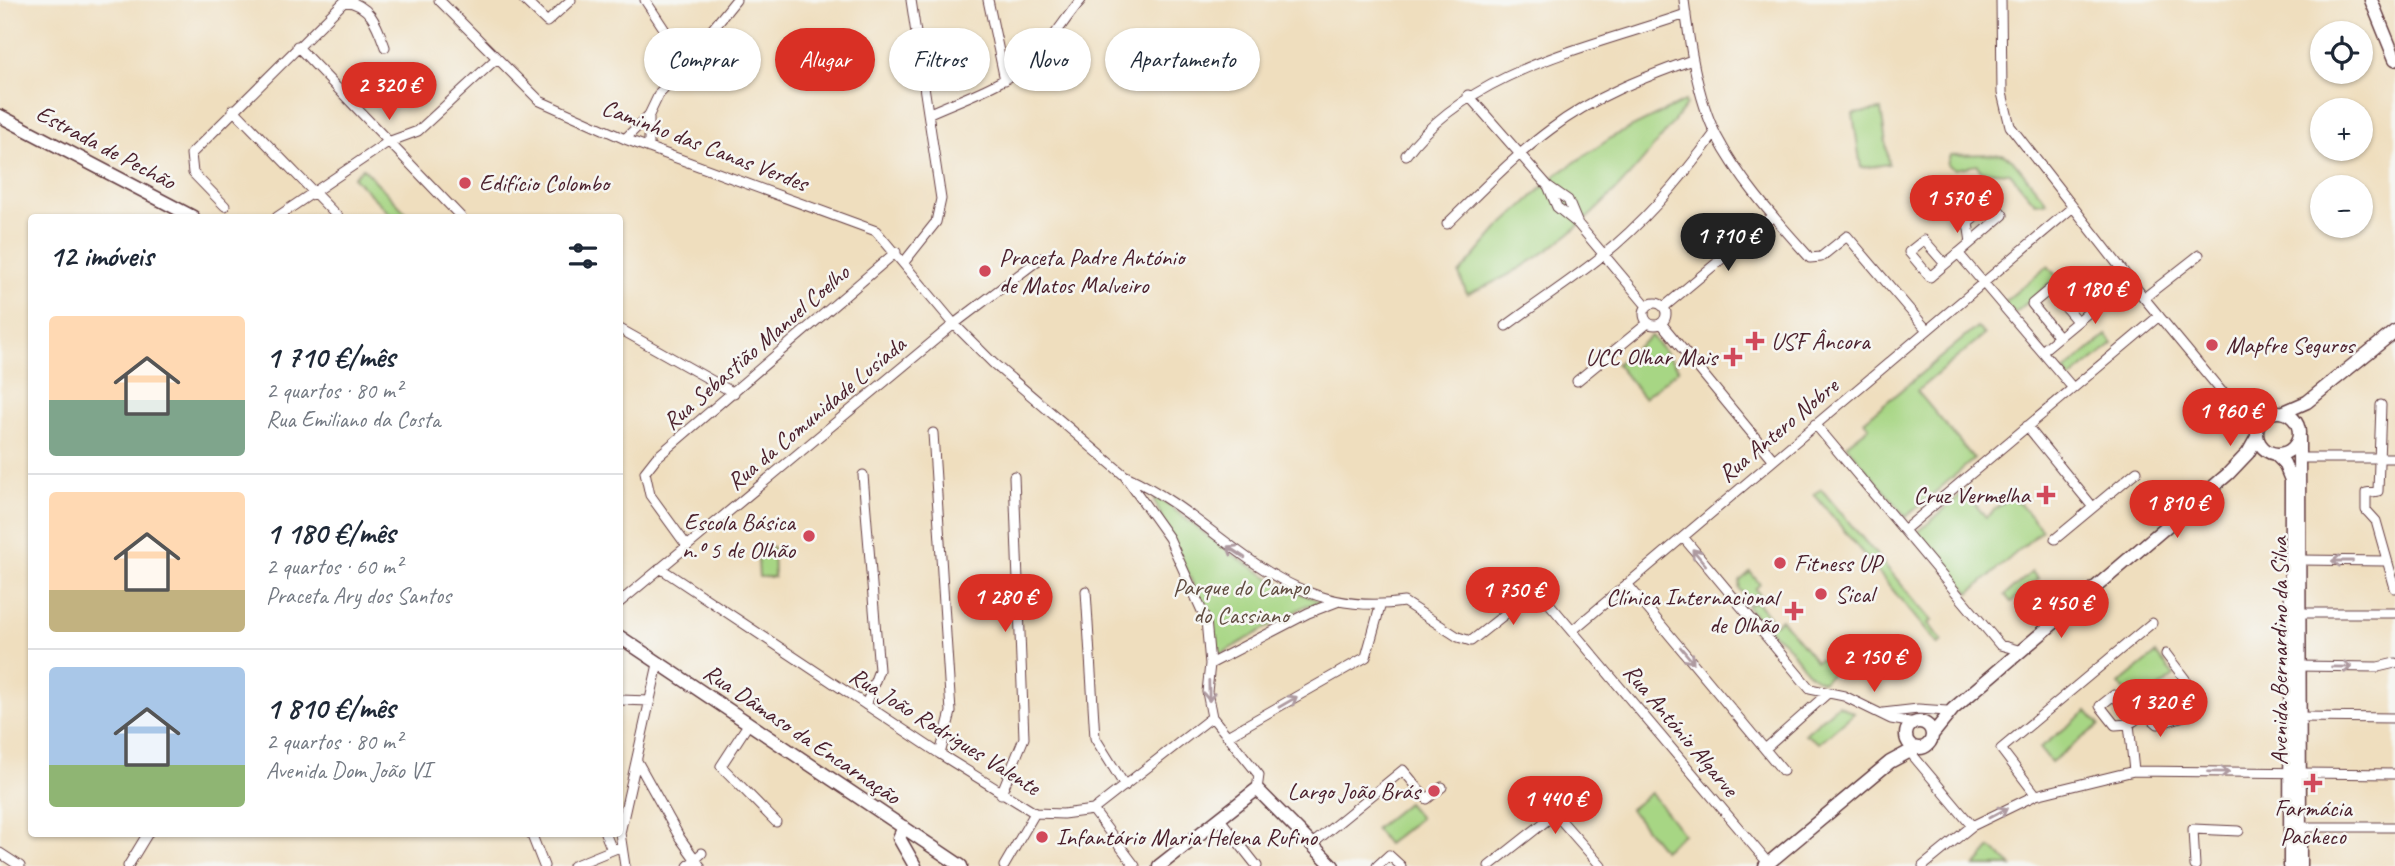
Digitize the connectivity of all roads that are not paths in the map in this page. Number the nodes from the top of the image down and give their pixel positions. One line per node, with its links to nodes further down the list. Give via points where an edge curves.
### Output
1 (439, 0): 18 (street, Caminho das Canas Verdes)
2 (524, 0): 3 (street, via 547,22)
3 (571, 0)
4 (645, 0): 13 (street)
5 (736, 0): 14 (street)
6 (911, 0): 26 (street)
7 (988, 0): 21 (street)
8 (1081, 0): 15 (street)
9 (1684, 0): 12 (street)
10 (2001, 0): 37 (street, via 2005,113 2010,126)
11 (2371, 0): 19 (main road)
12 (1686, 14): 20 (street); 24 (street)
13 (665, 28)
14 (711, 28)
15 (1060, 28)
16 (297, 46): 17 (street, via 345,1 360,3 374,20); 25 (street); 31 (street)
17 (385, 47)
18 (497, 58): 30 (street, Caminho das Canas Verdes, via 540,101); 31 (street, via 418,131)
19 (2395, 59)
20 (1692, 60): 29 (street); 33 (street, via 1601,97)
21 (1004, 75)
22 (1004, 80): 26 (street)
23 (662, 91): 27 (street)
24 (1468, 95): 33 (street); 34 (street, via 1420,136)
25 (233, 109): 35 (street); 36 (street, via 191,154 193,173)
26 (930, 113): 50 (street, via 941,199 936,222)
27 (649, 115): 30 (street); 32 (street)
28 (0, 116): 38 (main road, Estrada de Pechão)
29 (1715, 133): 42 (street); 47 (street, via 1661,200)
30 (625, 139): 32 (street, Caminho das Canas Verdes)
31 (388, 142): 35 (street); 41 (street)
32 (649, 148): 45 (street, Caminho das Canas Verdes, via 876,230)
33 (1521, 153): 43 (street); 47 (street, via 1548,186 1568,200 1578,223)
34 (1406, 155)
35 (314, 192): 39 (street); 40 (street)
36 (225, 206)
37 (2073, 207): 52 (street); 53 (street, Rua Antero Nobre)
38 (187, 214)
39 (281, 214)
40 (335, 214)
41 (458, 214)
42 (1773, 216): 56 (street); 63 (street, via 1810,258 1821,257 1847,236)
43 (1447, 224)
44 (1971, 242): 46 (street)
45 (896, 252): 50 (street, Caminho das Canas Verdes); 72 (street, Rua Sebastião Manuel Coelho)
46 (1958, 253): 51 (street); 53 (street)
47 (1604, 255): 55 (street); 62 (street)
48 (2199, 255): 54 (street)
49 (1041, 258): 61 (street, Rua da Comunidade Lusíada)
50 (905, 261): 61 (street, Caminho das Canas Verdes)
51 (1945, 264)
52 (2130, 278): 54 (street); 58 (street)
53 (1985, 282): 63 (street, Rua Antero Nobre); 68 (street)
54 (2144, 298): 57 (street)
55 (1647, 306): 56 (street, via 1657,303); 59 (street, via 1644,317)
56 (1664, 307): 60 (street)
57 (2159, 316): 70 (street); 71 (street)
58 (2077, 321): 66 (street); 66 (street, via 2050,289 2032,304)
59 (1648, 323): 60 (street); 69 (street)
60 (1661, 323): 84 (street)
61 (954, 324): 88 (street, Caminho das Canas Verdes); 94 (street, Rua da Comunidade Lusíada)
62 (1506, 326)
63 (1927, 330): 75 (street, Rua Antero Nobre)
64 (623, 331): 72 (street)
65 (2395, 331): 74 (main road, via 2307,402)
66 (2058, 336): 68 (street)
67 (2395, 338): 77 (main road, via 2310,409)
68 (2042, 351): 70 (street)
69 (1577, 381)
70 (2072, 387): 76 (street)
71 (2220, 389): 74 (street, via 2239,403); 79 (street)
72 (734, 393): 94 (street, Rua Sebastião Manuel Coelho, via 645,472 650,495)
73 (2381, 405): 82 (street)
74 (2279, 412): 77 (main road, via 2293,418); 79 (main road, via 2263,416)
75 (1815, 424): 84 (street, Rua Antero Nobre); 91 (street)
76 (2027, 426): 90 (street); 91 (street)
77 (2299, 431): 80 (main road, via 2293,448); 81 (main road, Avenida Bernardino da Silva)
78 (933, 433): 135 (street, via 951,712)
79 (2256, 435): 80 (main road); 86 (main road, via 2248,453)
80 (2272, 453): 86 (main road); 115 (main road, Avenida Bernardino da Silva, via 2284,463 2291,480)
81 (2300, 458): 82 (street); 95 (main road, Avenida Bernardino da Silva)
82 (2381, 458): 83 (street); 96 (street, via 2378,491 2366,493 2366,510 2376,521)
83 (2395, 458)
84 (1773, 459): 92 (street, Rua Antero Nobre)
85 (2137, 471): 90 (street)
86 (2228, 474): 110 (main road)
87 (863, 475): 120 (street, via 879,670)
88 (1124, 475): 102 (street, one-way to 88, via 1309,593 1264,570 1159,492); 114 (street, via 1169,538 1206,620)
89 (1014, 476): 146 (street, via 1024,738)
90 (2092, 506): 93 (street)
91 (1904, 530): 109 (street)
92 (1683, 537): 98 (street, Rua Antero Nobre); 117 (street, one-way to 92, via 1810,689)
93 (2055, 539)
94 (687, 546): 97 (street, Rua da Comunidade Lusíada)
95 (2299, 561): 96 (street, one-way to 95); 104 (main road, Avenida Bernardino da Silva)
96 (2386, 561): 99 (street)
97 (660, 568): 101 (street, Rua da Comunidade Lusíada); 120 (street, Rua João Rodrigues Valente)
98 (1627, 584): 107 (street, Rua Antero Nobre); 133 (street, one-way to 133)
99 (2395, 588)
100 (1086, 591): 142 (street, via 1095,738)
101 (623, 599)
102 (1341, 600): 103 (street); 114 (street)
103 (1380, 607): 107 (street, Rua António Algarve, via 1404,602 1471,641 1537,589); 131 (street, one-way to 103, via 1366,657)
104 (2307, 613): 105 (street); 115 (main road, Avenida Bernardino da Silva)
105 (2395, 613)
106 (2152, 623): 147 (street, via 2001,749)
107 (1573, 630): 168 (street, Rua António Algarve)
108 (623, 638): 113 (main road, Rua Dâmaso da Encarnação)
109 (2000, 645): 110 (street); 116 (street)
110 (2022, 651): 116 (main road)
111 (2165, 654): 123 (street, via 2185,679)
112 (2395, 663): 115 (street, one-way to 112)
113 (658, 664): 119 (street); 129 (main road, Rua Dâmaso da Encarnação)
114 (1210, 664): 126 (street, one-way to 126, via 1207,692)
115 (2295, 666): 125 (main road, Avenida Bernardino da Silva); 140 (main road, Avenida Bernardino da Silva)
116 (2003, 667): 121 (main road)
117 (1828, 693): 122 (street); 133 (street)
118 (623, 700): 119 (street)
119 (650, 701): 136 (street)
120 (866, 705): 135 (street, Rua João Rodrigues Valente)
121 (1950, 710): 122 (street); 128 (main road); 130 (main road)
122 (1879, 712): 128 (street, via 1891,719)
123 (2145, 713): 124 (street, via 2158,724); 139 (street, via 2131,722)
124 (2184, 716)
125 (2300, 716): 127 (street); 140 (main road, Avenida Bernardino da Silva)
126 (1212, 717): 131 (street); 142 (street)
127 (2395, 718)
128 (1918, 722): 130 (main road, via 1930,727); 132 (main road, via 1909,727)
129 (748, 723): 153 (street, via 721,766); 157 (main road, Rua Dâmaso da Encarnação)
130 (1932, 734): 134 (main road, via 1927,745)
131 (1229, 735): 145 (street, via 1259,775)
132 (1906, 737): 134 (main road); 137 (main road)
133 (1765, 749): 138 (street)
134 (1913, 750): 137 (main road); 154 (street)
135 (940, 754): 146 (street, Rua João Rodrigues Valente)
136 (637, 761): 152 (street); 167 (street)
137 (1890, 762): 168 (main road)
138 (1783, 771)
139 (2134, 771): 140 (street, one-way to 140); 147 (street)
140 (2294, 773): 141 (street); 155 (main road, Avenida Bernardino da Silva); 187 (main road, Avenida Bernardino da Silva)
141 (2395, 774)
142 (1125, 786): 148 (street)
143 (1531, 786): 150 (street)
144 (1442, 787): 163 (street, via 1427,799 1403,770)
145 (1257, 789): 151 (main road); 163 (main road)
146 (1002, 794): 149 (street, Rua João Rodrigues Valente)
147 (2036, 794): 154 (street, one-way to 147)
148 (1093, 810): 149 (street, Rua João Rodrigues Valente); 177 (street)
149 (1035, 813): 176 (street)
150 (1555, 814): 183 (street); 184 (street)
151 (1219, 818): 178 (main road); 179 (street)
152 (623, 820)
153 (776, 822)
154 (1972, 827): 185 (street)
155 (2301, 827): 156 (street); 188 (main road, Avenida Bernardino da Silva)
156 (2395, 827)
157 (904, 828): 174 (main road, via 899,838); 175 (main road, Rua Dâmaso da Encarnação)
158 (2239, 831): 186 (street, via 2193,829)
159 (146, 837): 170 (street)
160 (533, 837): 171 (street)
161 (608, 837): 164 (street)
162 (619, 837): 164 (street)
163 (1311, 845): 180 (main road)
164 (617, 848): 172 (street); 173 (street)
165 (0, 853): 169 (street)
166 (702, 853): 167 (street)
167 (694, 864)
168 (1766, 865)
169 (20, 866)
170 (128, 866)
171 (544, 866)
172 (573, 866)
173 (625, 866)
174 (915, 866)
175 (961, 866)
176 (1004, 866)
177 (1135, 866)
178 (1159, 866)
179 (1257, 866)
180 (1333, 866)
181 (1377, 866): 182 (street, via 1390,855)
182 (1401, 866)
183 (1489, 866)
184 (1601, 866)
185 (1923, 866)
186 (2195, 866)
187 (2290, 866)
188 (2300, 866)

